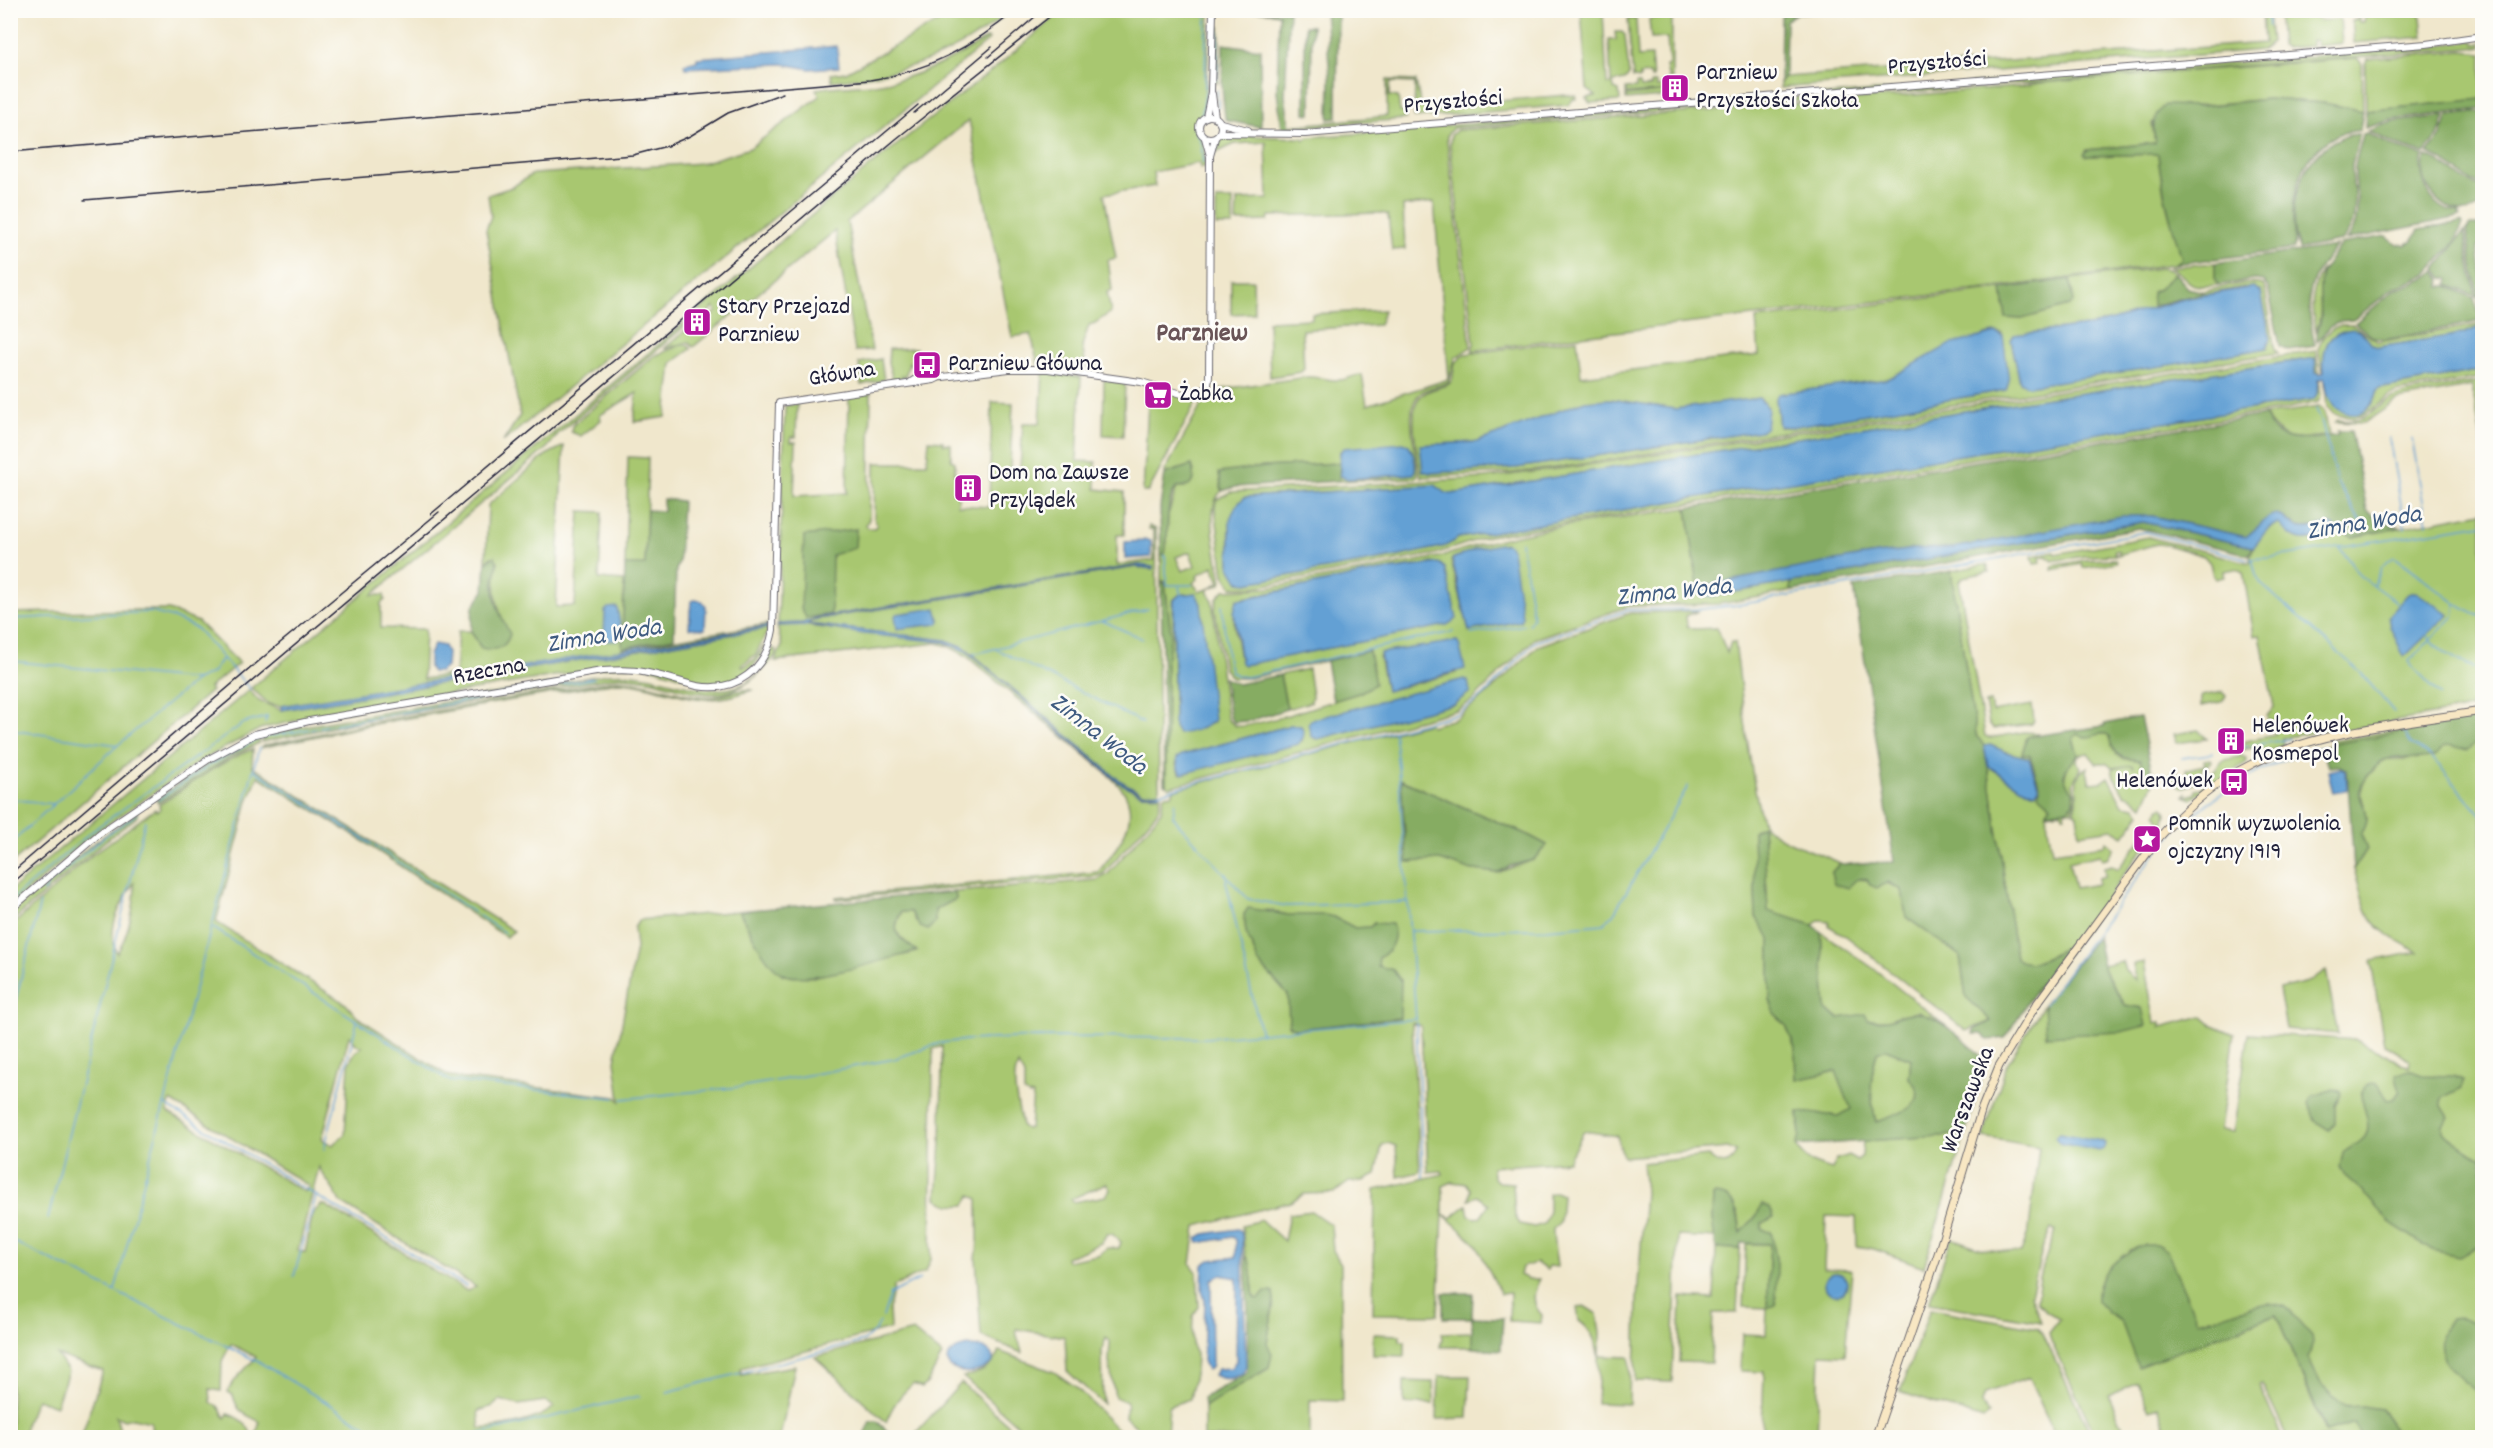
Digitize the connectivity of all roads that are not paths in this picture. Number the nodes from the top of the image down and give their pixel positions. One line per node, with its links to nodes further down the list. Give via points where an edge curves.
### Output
1 (1213, 10): 3 (street)
2 (2482, 36): 7 (street, Przyszłości, via 2415,45 1305,134)
3 (1211, 93): 4 (street); 5 (street)
4 (1206, 117): 5 (street); 9 (street, via 1199,128)
5 (1215, 117): 6 (street)
6 (1221, 123): 7 (street, Przyszłości); 8 (street)
7 (1251, 132): 8 (street, Przyszłości)
8 (1217, 135): 9 (street); 10 (street)
9 (1205, 138): 10 (street)
10 (1210, 156): 11 (street, Główna, via 1209,376 1207,387 1199,392 1182,394 1141,382 1048,369 1009,369)
11 (779, 403): 13 (street, Rzeczna, via 773,630 768,650 756,668 742,679 723,686 701,686 646,672 609,670 262,731 209,759 100,833)
12 (2482, 711): 14 (main road, Warszawska, via 2338,736 2296,746 2252,764 2178,818 2138,864 2036,1005 1999,1066)
13 (10, 910)
14 (1875, 1437)

